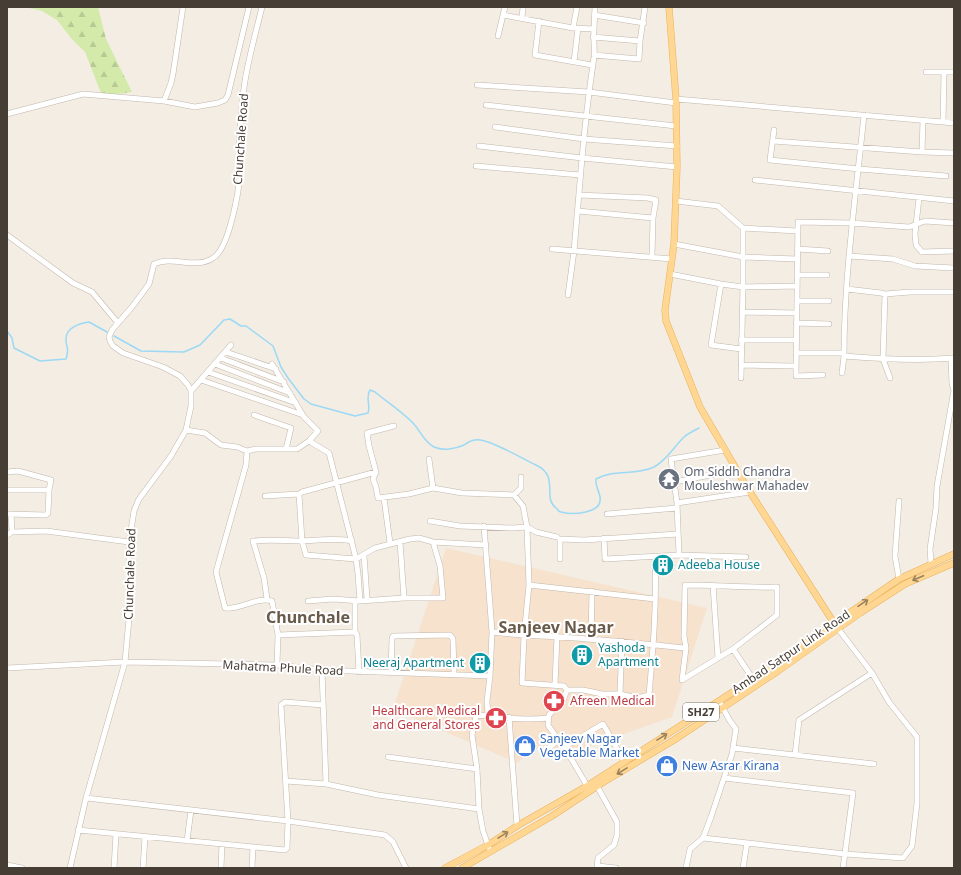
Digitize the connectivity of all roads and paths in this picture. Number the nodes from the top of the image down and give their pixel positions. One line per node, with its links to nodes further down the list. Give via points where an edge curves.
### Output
1 (183, 7): 28 (street, via 173,74)
2 (249, 7): 28 (street, via 225,100 195,107)
3 (262, 7): 93 (street, Chunchale Road, via 244,92 239,142 240,176 231,225 224,245 217,256 206,262 154,264 147,287)
4 (505, 7): 10 (street)
5 (523, 7): 12 (street)
6 (577, 7): 15 (street)
7 (595, 7): 11 (street)
8 (645, 7): 14 (street)
9 (669, 7): 29 (main road)
10 (503, 15): 12 (street); 17 (street)
11 (594, 15): 14 (street); 16 (street)
12 (522, 18): 13 (street)
13 (539, 21): 15 (street); 21 (street, via 535,55)
14 (644, 23): 19 (street)
15 (576, 28): 16 (street); 21 (street)
16 (594, 29): 18 (street)
17 (498, 36)
18 (593, 37): 19 (street); 20 (street)
19 (640, 40): 20 (street, via 639,59)
20 (594, 55): 22 (street)
21 (574, 62): 22 (street)
22 (592, 65): 27 (street)
23 (926, 72): 25 (street)
24 (954, 72): 25 (street)
25 (944, 73): 35 (street)
26 (477, 85): 27 (street)
27 (589, 92): 29 (street); 33 (street)
28 (164, 100): 31 (street, via 82,94)
29 (676, 101): 32 (street); 37 (main road)
30 (486, 106): 33 (street)
31 (7, 114)
32 (864, 115): 34 (street); 44 (street)
33 (586, 117): 37 (street); 40 (street)
34 (923, 120): 35 (street); 45 (street)
35 (943, 122): 36 (street)
36 (954, 123)
37 (676, 126): 43 (main road)
38 (495, 127): 40 (street)
39 (774, 130): 41 (street)
40 (584, 138): 43 (street); 47 (street)
41 (773, 140): 44 (street); 50 (street, via 770,160)
42 (479, 146): 47 (street)
43 (677, 146): 49 (main road)
44 (861, 147): 45 (street); 50 (street)
45 (922, 152): 46 (street)
46 (954, 152)
47 (582, 158): 49 (street); 51 (street)
48 (476, 166): 51 (street)
49 (677, 167): 57 (main road)
50 (859, 169): 52 (street); 54 (street)
51 (580, 176): 55 (street)
52 (946, 176)
53 (755, 180): 54 (street)
54 (856, 190): 56 (street); 61 (street)
55 (579, 195): 59 (street); 60 (street, via 656,200)
56 (919, 198): 58 (street); 63 (street)
57 (676, 201): 64 (street, via 718,206); 67 (main road)
58 (954, 201)
59 (578, 211): 60 (street); 70 (street)
60 (653, 218): 74 (street)
61 (851, 223): 63 (street, via 909,227); 65 (street, via 798,222); 73 (street)
62 (954, 223): 63 (street, via 925,221)
63 (916, 224): 72 (street, via 916,244 922,252)
64 (743, 228): 65 (street); 75 (street)
65 (797, 231): 69 (street)
66 (7, 235): 93 (street, via 73,283 92,292)
67 (674, 244): 75 (street); 76 (main road)
68 (552, 249): 70 (street)
69 (797, 249): 71 (street); 77 (street)
70 (574, 251): 74 (street); 88 (street)
71 (828, 251)
72 (954, 251)
73 (849, 256): 78 (street, via 893,259 915,266); 85 (street)
74 (652, 257): 76 (street)
75 (744, 257): 77 (street); 84 (street)
76 (672, 258): 79 (main road)
77 (797, 259): 80 (street)
78 (954, 268)
79 (670, 274): 82 (street); 128 (main road, via 666,321 700,407)
80 (797, 275): 81 (street); 83 (street)
81 (827, 275)
82 (721, 284): 84 (street); 99 (street, via 712,345)
83 (797, 286): 84 (street); 89 (street)
84 (743, 287): 91 (street)
85 (847, 290): 87 (street); 102 (street)
86 (954, 292): 87 (street)
87 (885, 294): 105 (street)
88 (568, 295)
89 (797, 301): 90 (street); 92 (street)
90 (829, 301)
91 (742, 312): 92 (street); 96 (street)
92 (796, 313): 94 (street)
93 (118, 323): 119 (street, Chunchale Road, via 109,337 113,346 123,353 174,372 185,381)
94 (796, 323): 95 (street); 97 (street)
95 (829, 324)
96 (741, 340): 97 (street); 99 (street)
97 (796, 340): 101 (street)
98 (231, 345): 100 (street)
99 (741, 349): 108 (street)
100 (226, 352): 103 (street); 110 (street)
101 (796, 353): 102 (street); 109 (street)
102 (844, 355): 105 (street); 112 (street)
103 (220, 358): 106 (street); 117 (street)
104 (952, 358): 105 (street); 118 (street)
105 (883, 359): 115 (street)
106 (215, 364): 111 (street); 120 (street)
107 (272, 364): 110 (street)
108 (741, 365): 109 (street); 114 (street)
109 (796, 366): 113 (street, via 796,376)
110 (276, 369): 117 (street)
111 (208, 372): 116 (street); 121 (street)
112 (842, 373)
113 (824, 375)
114 (740, 378)
115 (890, 378)
116 (201, 380): 119 (street); 123 (street)
117 (284, 382): 120 (street)
118 (954, 390): 170 (street, via 938,486 930,549)
119 (191, 391): 125 (street, Chunchale Road)
120 (290, 393): 121 (street)
121 (296, 402): 123 (street)
122 (254, 415): 127 (street, via 291,428)
123 (303, 415): 126 (street, via 318,430)
124 (394, 426): 133 (street, via 367,433)
125 (186, 430): 129 (street, via 205,433 221,445 237,447); 158 (street, Chunchale Road, via 171,456 139,499 132,519)
126 (309, 441): 127 (street, via 297,449); 135 (street, via 329,453)
127 (286, 449): 129 (street, via 256,449)
128 (725, 450): 131 (main road); 136 (street, via 671,459)
129 (247, 452): 177 (street, via 246,465 216,572 225,608)
130 (429, 459): 137 (street)
131 (737, 470): 136 (street); 140 (main road)
132 (7, 472): 139 (street, via 18,471 51,480)
133 (376, 472): 135 (street); 144 (street, via 372,479 378,498)
134 (521, 477): 143 (street, via 521,488)
135 (336, 482): 141 (street); 157 (street)
136 (674, 482): 146 (street)
137 (434, 488): 143 (street, via 462,493); 144 (street)
138 (7, 490): 139 (street)
139 (49, 490): 147 (street, via 46,515)
140 (750, 492): 146 (street); 182 (main road)
141 (299, 494): 142 (street); 156 (street)
142 (265, 496)
143 (514, 496): 151 (street, via 523,506)
144 (384, 498): 161 (street)
145 (899, 502): 172 (street, via 895,556)
146 (677, 506): 148 (street); 153 (street)
147 (9, 514): 152 (street)
148 (607, 514)
149 (430, 521): 150 (street, via 460,526)
150 (484, 526): 151 (street); 162 (street)
151 (526, 527): 154 (street); 173 (street)
152 (9, 533): 158 (street, via 46,531)
153 (678, 534): 155 (street); 165 (street)
154 (557, 537)
155 (604, 538): 166 (street, via 605,559); 169 (street, via 560,539)
156 (302, 541): 157 (street); 168 (street, via 306,555); 177 (street, via 253,541 264,578)
157 (352, 541): 168 (street)
158 (129, 542): 194 (street, Chunchale Road, via 129,619)
159 (400, 542): 160 (street, via 419,538); 161 (street); 176 (street)
160 (433, 542): 162 (street); 176 (street, via 440,566 443,598)
161 (390, 543): 164 (street)
162 (486, 545): 184 (street)
163 (954, 554): 170 (main road, Ambad Satpur Link Road / SH27)
164 (364, 555): 168 (street); 178 (street)
165 (679, 556): 166 (street); 167 (street)
166 (655, 557): 179 (street)
167 (746, 557)
168 (356, 559): 181 (street)
169 (560, 559)
170 (931, 563): 172 (main road, Ambad Satpur Link Road / SH27)
171 (954, 563): 182 (main road, Ambad Satpur Link Road, one-way to 182, via 904,584)
172 (899, 579): 182 (main road, Ambad Satpur Link Road / SH27, one-way to 172)
173 (529, 585): 175 (street); 186 (street)
174 (713, 585): 191 (street, via 685,586); 192 (street, via 738,588 778,586 777,616); 193 (street)
175 (592, 591): 179 (street); 188 (street)
176 (404, 598): 178 (street)
177 (267, 599): 185 (street, via 272,600)
178 (368, 599): 181 (street)
179 (654, 599): 190 (street)
180 (308, 601): 181 (street)
181 (357, 601): 183 (street)
182 (836, 626): 200 (street); 203 (main road, Ambad Satpur Link Road / SH27); 205 (main road, Ambad Satpur Link Road)
183 (355, 632): 185 (street); 198 (street)
184 (492, 632): 186 (street); 202 (street)
185 (278, 635): 195 (street)
186 (524, 636): 187 (street); 204 (street, via 522,683)
187 (557, 636): 188 (street); 204 (street)
188 (591, 639): 189 (street)
189 (622, 641): 190 (street); 207 (street)
190 (653, 645): 191 (street); 207 (street, via 649,695 636,698)
191 (686, 648): 193 (street, via 682,680)
192 (733, 649): 193 (street); 203 (street)
193 (718, 658)
194 (125, 662): 195 (street, Mahatma Phule Road); 196 (street, Mahatma Phule Road); 228 (street, Chunchale Road)
195 (277, 665): 197 (street, Mahatma Phule Road)
196 (7, 668)
197 (322, 670): 198 (street, Mahatma Phule Road); 209 (street)
198 (358, 672): 199 (street, Mahatma Phule Road)
199 (391, 672): 201 (street, Mahatma Phule Road); 201 (street, via 393,636 450,635 453,638)
200 (872, 673): 218 (street, via 799,720); 243 (street, via 889,702 918,737 917,803 912,846 903,858)
201 (454, 674): 202 (street, Mahatma Phule Road)
202 (490, 676): 211 (street, via 486,701)
203 (753, 679): 205 (street); 208 (main road, Ambad Satpur Link Road / SH27)
204 (555, 685): 206 (street, via 564,686)
205 (757, 685): 210 (main road, Ambad Satpur Link Road)
206 (567, 690): 207 (street); 213 (street)
207 (620, 694)
208 (719, 701): 210 (street); 220 (main road, Ambad Satpur Link Road / SH27, one-way to 208)
209 (323, 705): 224 (street, via 285,702 281,705); 225 (street)
210 (722, 708): 217 (street, via 736,729); 226 (main road, Ambad Satpur Link Road, one-way to 226)
211 (488, 715): 212 (street); 222 (street, via 476,716 472,735)
212 (509, 717): 213 (street, via 532,720); 232 (street)
213 (549, 718): 214 (street, via 548,725)
214 (559, 740): 215 (street); 216 (street)
215 (550, 747)
216 (564, 747): 220 (street, via 603,724); 227 (street)
217 (733, 748): 218 (street); 223 (street)
218 (795, 755): 221 (street)
219 (388, 756): 222 (street)
220 (624, 761): 227 (main road, Ambad Satpur Link Road / SH27)
221 (874, 764)
222 (476, 769): 229 (street)
223 (724, 778): 236 (street); 243 (street, via 853,793)
224 (286, 781): 225 (street); 231 (street)
225 (326, 784): 229 (street, via 378,795)
226 (597, 786): 227 (main road, Ambad Satpur Link Road); 245 (street, via 617,822 614,845 598,858)
227 (588, 788): 232 (main road, Ambad Satpur Link Road / SH27); 242 (main road, Ambad Satpur Link Road, via 552,816)
228 (86, 798): 230 (street); 233 (street, Chunchale Road)
229 (479, 809): 240 (street)
230 (191, 810): 231 (street); 237 (street)
231 (288, 821): 241 (street, via 286,850); 252 (street, via 385,835 393,842)
232 (517, 826): 240 (main road, Ambad Satpur Link Road / SH27, one-way to 232)
233 (78, 830): 234 (street); 247 (street, Chunchale Road)
234 (116, 834): 235 (street); 248 (street)
235 (145, 837): 237 (street); 249 (street)
236 (703, 838): 238 (street); 256 (street, via 690,849)
237 (187, 841): 239 (street)
238 (747, 843): 243 (street); 257 (street)
239 (222, 844): 241 (street); 250 (street)
240 (488, 845): 242 (street); 253 (main road, Ambad Satpur Link Road / SH27)
241 (253, 847): 251 (street)
242 (492, 851): 254 (main road, Ambad Satpur Link Road)
243 (845, 854): 258 (street)
244 (7, 865): 246 (street)
245 (598, 867): 255 (street)
246 (22, 868)
247 (70, 868)
248 (114, 868)
249 (143, 868)
250 (221, 868)
251 (252, 868)
252 (406, 868)
253 (445, 868)
254 (462, 868)
255 (616, 868)
256 (686, 868)
257 (743, 868)
258 (843, 868)

